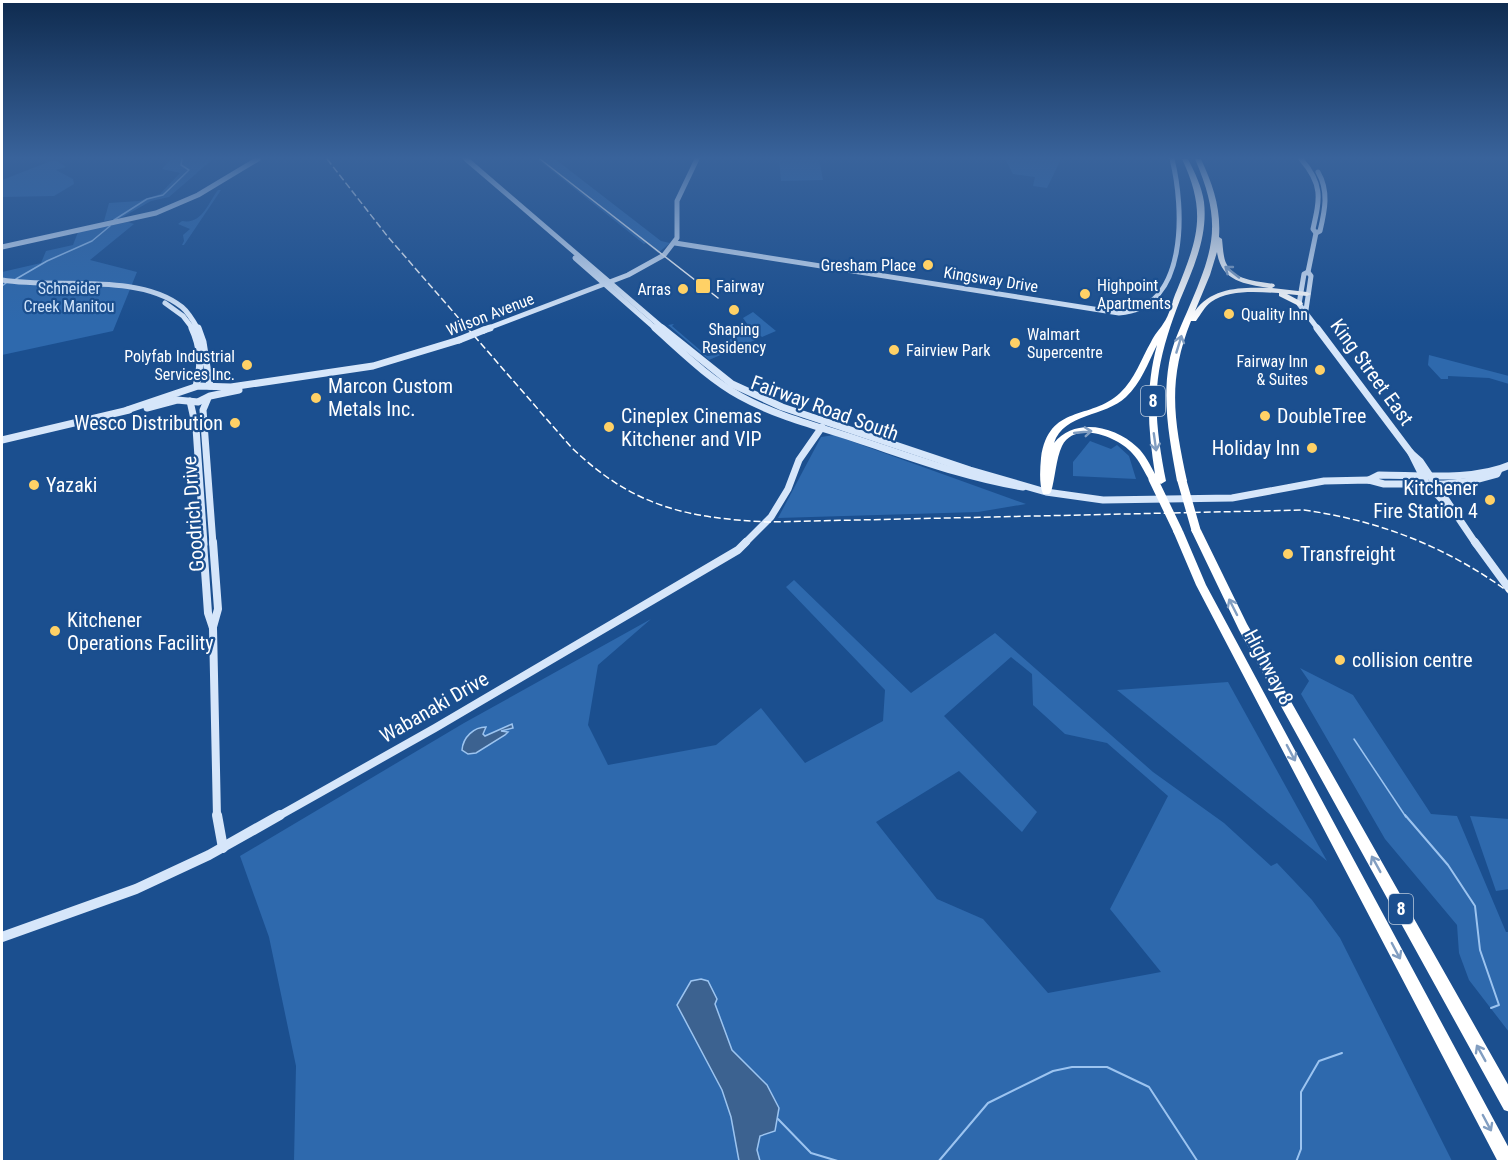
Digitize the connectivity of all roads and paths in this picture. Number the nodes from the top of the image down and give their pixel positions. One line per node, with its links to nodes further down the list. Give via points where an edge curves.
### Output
1 (152, 213): 9 (main road)
2 (529, 213): 16 (main road, Fairway Road South)
3 (677, 213): 13 (main road)
4 (1182, 213): 13 (main road, Kingsway Drive, via 1180,242 1173,265 1155,297 1145,308 1119,313)
5 (1201, 213): 22 (highway, Highway 8 / 8, via 1193,262)
6 (1217, 213): 10 (highway, Highway 8 / 8)
7 (1316, 213): 11 (main road)
8 (1323, 213): 11 (main road, via 1320,231)
9 (58, 232): 12 (main road); 14 (main road)
10 (1216, 233): 19 (highway, one-way to 10, via 1254,283 1232,274 1223,264); 23 (highway, Highway 8 / 8, via 1213,259)
11 (1316, 233): 19 (main road, via 1308,272 1311,276)
12 (2, 241)
13 (675, 243): 16 (main road, Wilson Avenue, via 650,265)
14 (2, 246)
15 (2, 280): 18 (main road)
16 (607, 283): 24 (main road, Wilson Avenue, bridge, via 427,351 373,366); 30 (main road, Fairway Road South, via 718,382 767,408); 38 (main road, Fairway Road South, via 716,373 743,390 782,407)
17 (2, 285): 18 (main road)
18 (17, 285): 25 (main road, via 120,286 171,301 197,324); 26 (main road, via 110,288 165,303 189,322 196,336 200,369)
19 (1303, 291): 20 (highway); 21 (main road)
20 (1273, 292): 21 (highway, via 1291,297); 23 (highway, via 1219,294 1209,299)
21 (1303, 307): 34 (main road, King Street East, via 1411,453 1412,461)
22 (1168, 322): 35 (highway, Highway 8 / 8, one-way to 35, via 1155,372 1152,420); 39 (highway, via 1154,341 1134,384 1121,397 1071,419 1056,430 1044,471)
23 (1186, 325): 44 (highway, Highway 8 / 8, one-way to 23, bridge, via 1243,627 1196,530 1170,419 1173,363)
24 (254, 384): 25 (main road, Wilson Avenue); 27 (main road)
25 (212, 387): 26 (main road, Wilson Avenue); 27 (main road, via 214,392)
26 (193, 388): 28 (main road, via 186,395); 29 (main road, Wilson Avenue)
27 (209, 397): 28 (main road, via 198,402); 41 (main road, Goodrich Drive, via 203,410 218,609)
28 (189, 400): 29 (main road); 41 (main road, Goodrich Drive, via 196,429 208,613)
29 (127, 410): 31 (main road)
30 (822, 427): 38 (main road, Fairway Road South, via 992,482); 42 (main road, Wabanaki Drive, via 799,460 771,517 738,550)
31 (2, 440)
32 (1509, 465): 33 (main road, Fairway Road South)
33 (1499, 470): 34 (main road, Fairway Road South); 37 (main road, Fairway Road South, via 1479,480)
34 (1426, 475): 36 (main road, Fairway Road South, via 1379,475); 37 (main road, King Street East)
35 (1157, 480): 39 (highway, one-way to 35, via 1057,445 1066,436 1089,430 1119,437 1133,447); 45 (highway, Highway 8 / 8, one-way to 45, bridge, via 1206,594)
36 (1369, 480): 37 (main road, Fairway Road South, via 1384,484); 39 (main road, Fairway Road South, via 1324,481 1209,500 1103,500)
37 (1432, 484): 40 (main road, King Street East, via 1441,502 1451,509)
38 (1027, 488): 39 (main road, Fairway Road South)
39 (1046, 492)
40 (1509, 590)
41 (213, 628): 42 (main road, Goodrich Drive, via 217,714 215,807)
42 (223, 848): 43 (main road, Wabanaki Drive, via 136,889)
43 (2, 937)
44 (1509, 1104)
45 (1507, 1161)

